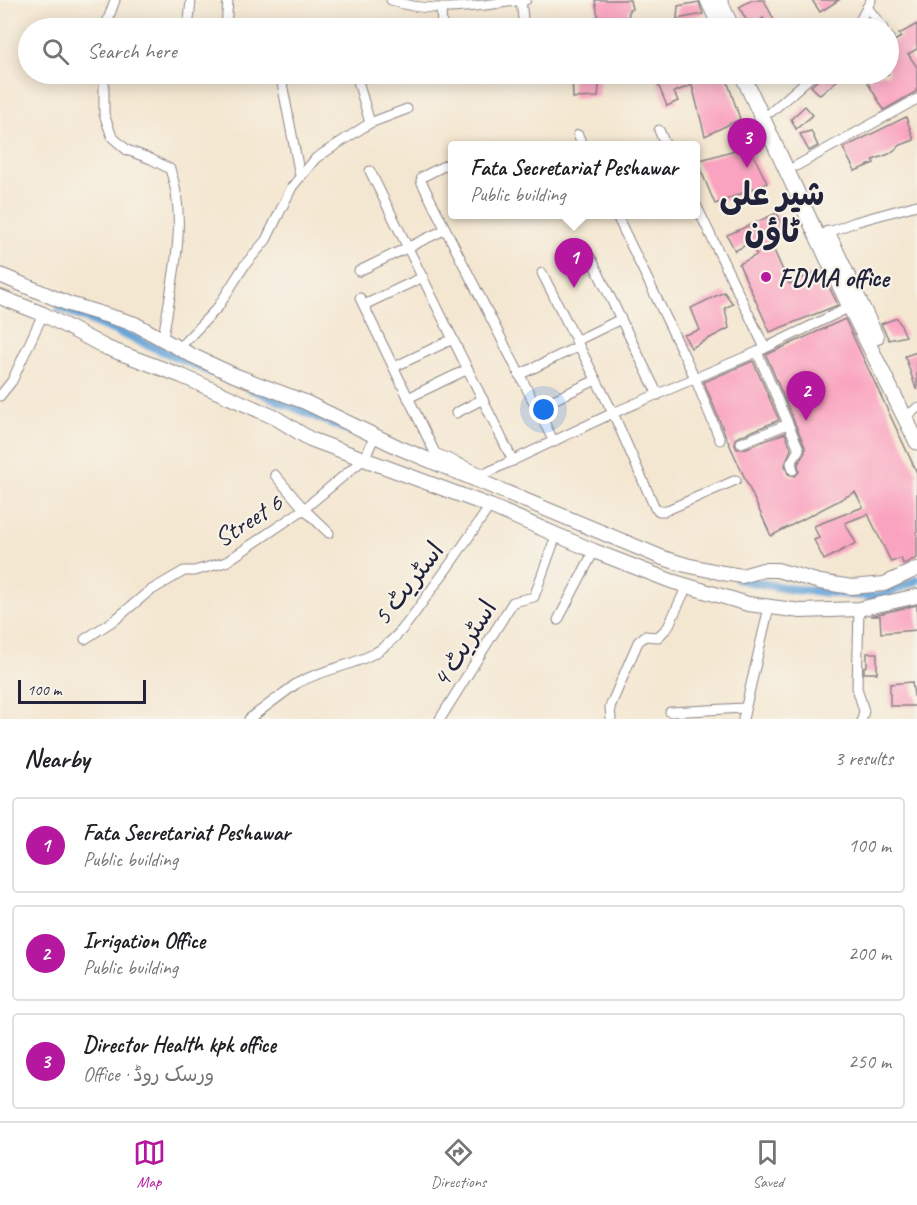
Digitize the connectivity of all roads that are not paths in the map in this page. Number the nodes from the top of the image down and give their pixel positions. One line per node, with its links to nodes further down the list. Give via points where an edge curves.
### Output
1 (116, 0): 12 (street)
2 (191, 0): 13 (street)
3 (228, 0): 14 (street)
4 (391, 0): 9 (street)
5 (521, 0): 6 (street); 11 (street); 16 (street)
6 (526, 0)
7 (708, 0): 17 (main road)
8 (719, 0): 18 (main road)
9 (405, 3): 11 (street)
10 (869, 4): 19 (street); 20 (street)
11 (441, 8): 15 (street)
12 (109, 18)
13 (189, 18)
14 (227, 18)
15 (442, 18)
16 (523, 18)
17 (716, 18)
18 (727, 18)
19 (861, 18)
20 (877, 18)
21 (104, 84): 56 (street, via 104,114 112,137 127,150 170,169 175,184 178,235)
22 (282, 84): 38 (street)
23 (359, 84): 30 (street)
24 (747, 84): 53 (main road)
25 (758, 84): 29 (main road)
26 (803, 84): 29 (street)
27 (917, 99): 36 (street)
28 (406, 109): 30 (street)
29 (771, 112): 36 (main road)
30 (370, 123): 38 (street, via 316,158)
31 (659, 130): 34 (street)
32 (578, 135): 33 (street)
33 (581, 141)
34 (664, 141)
35 (448, 164): 42 (street, via 421,181)
36 (796, 166): 43 (main road)
37 (370, 171): 44 (street)
38 (300, 176): 59 (street, via 266,240 218,307)
39 (917, 205): 43 (street)
40 (700, 214): 60 (street)
41 (618, 219): 66 (street)
42 (444, 230): 44 (street); 64 (street)
43 (827, 233): 53 (main road)
44 (408, 247): 46 (street); 49 (street)
45 (591, 258): 55 (street)
46 (359, 271)
47 (542, 273): 58 (street)
48 (0, 276): 50 (street)
49 (423, 277): 57 (street); 62 (street, via 362,302)
50 (26, 287): 52 (street); 56 (street, via 135,324)
51 (0, 297): 52 (street)
52 (19, 304): 54 (street)
53 (855, 305): 60 (street); 75 (main road)
54 (43, 314): 65 (street, via 107,348); 69 (street, via 12,381)
55 (621, 319): 58 (street); 68 (street)
56 (163, 338): 59 (street)
57 (453, 339): 62 (street); 63 (street)
58 (578, 344): 64 (street); 67 (street)
59 (179, 348): 61 (street)
60 (761, 350): 66 (street); 76 (street)
61 (191, 355): 65 (street); 77 (street)
62 (394, 367): 70 (street)
63 (468, 369): 70 (street); 71 (street)
64 (519, 375): 72 (street)
65 (182, 376): 82 (street, via 276,418 310,439)
66 (695, 378): 68 (street); 78 (street)
67 (596, 380): 72 (street); 74 (street)
68 (658, 395): 74 (street)
69 (0, 396)
70 (408, 398): 83 (street, via 435,453 481,474)
71 (483, 399): 73 (street); 83 (street)
72 (536, 408): 79 (street)
73 (456, 412)
74 (613, 413): 79 (street); 86 (street, via 659,511)
75 (912, 415): 80 (main road)
76 (788, 424): 81 (street); 84 (street, via 799,449 791,463)
77 (375, 436): 82 (street); 92 (street, via 686,566 742,576 777,570 852,587 884,584)
78 (720, 440)
79 (554, 442): 83 (street)
80 (917, 442)
81 (741, 443)
82 (365, 457): 87 (street); 88 (street, Street 6)
83 (513, 461)
84 (793, 470)
85 (275, 475): 88 (street)
86 (736, 480)
87 (490, 506): 90 (street); 101 (street, اسٹریٹ 5, via 409,622 392,640 360,660 296,684)
88 (304, 509): 89 (street); 98 (street, Street 6, via 226,562 184,571 148,592)
89 (329, 533)
90 (556, 533): 91 (street); 102 (street, اسٹریٹ 4, via 534,597 513,602)
91 (594, 551): 93 (street); 97 (street)
92 (917, 569)
93 (687, 586): 95 (street); 103 (street, via 668,627 658,637 645,636 638,642 610,707)
94 (917, 596): 96 (street)
95 (769, 607): 96 (street, via 801,611); 99 (street)
96 (859, 609): 105 (street, via 857,688 864,711)
97 (558, 620)
98 (85, 639)
99 (744, 708): 100 (street); 104 (street)
100 (670, 712)
101 (249, 719)
102 (440, 719)
103 (610, 719)
104 (743, 719)
105 (862, 719)

